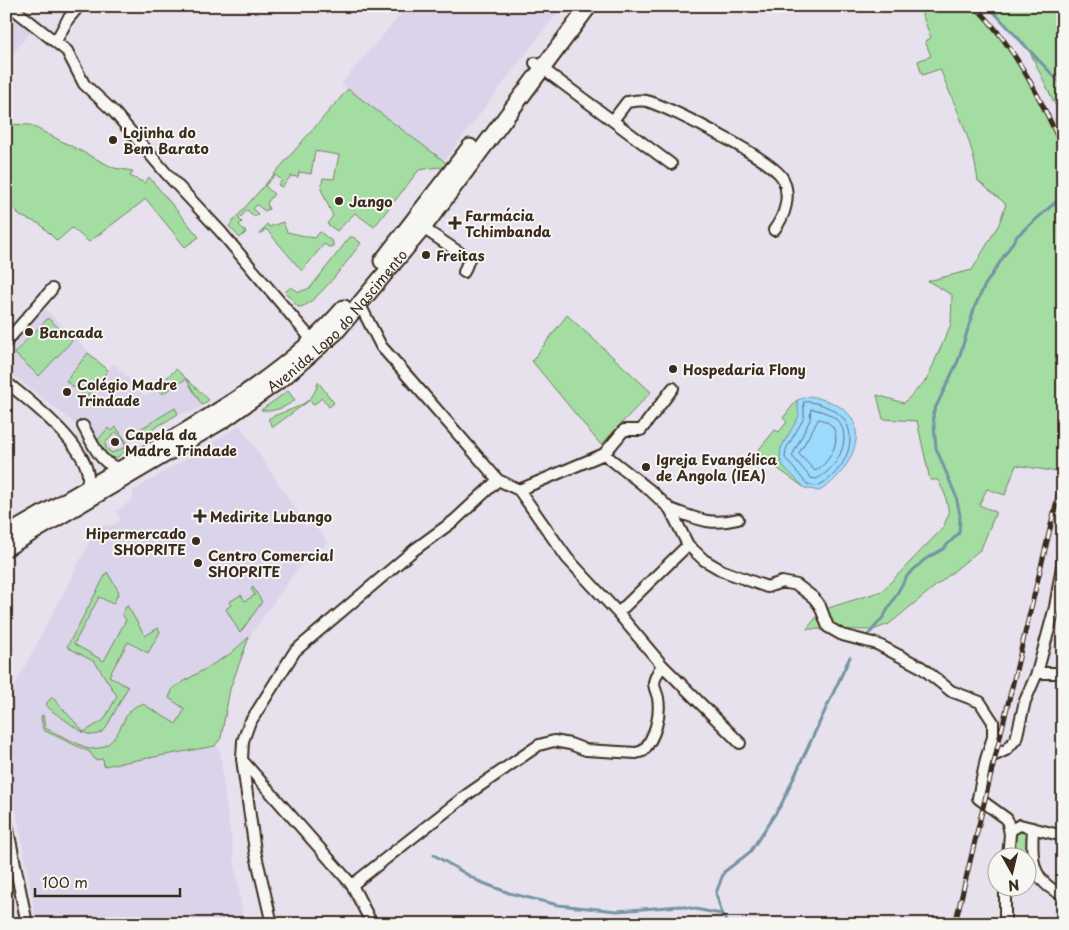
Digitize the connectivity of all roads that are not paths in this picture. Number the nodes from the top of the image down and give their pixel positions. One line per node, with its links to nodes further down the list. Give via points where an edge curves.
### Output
1 (10, 6): 5 (street)
2 (79, 6): 5 (street)
3 (577, 6): 6 (main road, Avenida Lopo do Nascimento)
4 (589, 6): 6 (main road, Avenida Lopo do Nascimento)
5 (56, 42): 14 (street, via 67,51 84,84 114,112 221,232)
6 (539, 66): 7 (street); 9 (main road, Avenida Lopo do Nascimento); 14 (main road, Avenida Lopo do Nascimento, via 355,295)
7 (614, 119): 8 (street); 10 (street, via 627,102 650,102 735,144 776,169 787,195 785,211)
8 (671, 164)
9 (423, 228): 11 (street, via 469,259); 13 (main road, Avenida Lopo do Nascimento)
10 (774, 230)
11 (464, 272)
12 (52, 289): 15 (street)
13 (360, 305): 23 (street, via 381,346); 30 (main road, Avenida Lopo do Nascimento, via 330,337 259,396 190,441)
14 (312, 340): 22 (main road, Avenida Lopo do Nascimento, via 261,381)
15 (6, 342)
16 (6, 382): 20 (street, via 62,430)
17 (673, 388): 21 (street, via 640,430 624,430)
18 (83, 426): 19 (street)
19 (90, 438): 20 (street); 22 (street, via 104,462 112,468)
20 (75, 447): 24 (street, via 89,476 90,482)
21 (604, 454): 25 (street); 26 (street)
22 (123, 468): 24 (main road, Avenida Lopo do Nascimento)
23 (498, 480): 25 (street); 37 (street, via 455,520 414,550 295,651 249,724 243,741)
24 (85, 489): 28 (main road, Avenida Lopo do Nascimento)
25 (519, 490): 32 (street, via 567,558)
26 (670, 510): 27 (street, via 719,524); 29 (street)
27 (738, 519)
28 (6, 535)
29 (688, 545): 32 (street); 38 (street, via 713,566 753,582 767,587 782,582 797,585 820,606 828,627 842,635 877,644 921,667 951,691 980,702 993,722 993,736)
30 (6, 548)
31 (1063, 560): 34 (street, via 1055,606)
32 (618, 613): 33 (street)
33 (662, 665): 36 (street); 44 (street, via 654,685 658,699 655,730 643,751 586,750 554,741 539,745 468,794)
34 (1037, 673): 35 (street); 38 (street, via 1025,701 1016,740 1006,750)
35 (1063, 673)
36 (740, 743)
37 (242, 759): 44 (street); 48 (street, via 255,851)
38 (986, 759): 41 (street, via 978,798 1007,819)
39 (6, 820): 47 (street)
40 (1033, 828): 41 (street, via 1020,824); 42 (street); 45 (street, via 1031,855 1037,874 1050,889)
41 (1010, 834): 43 (street)
42 (1063, 836)
43 (1009, 848)
44 (352, 885): 49 (street)
45 (1063, 895)
46 (1005, 898): 50 (street)
47 (27, 924)
48 (272, 924)
49 (372, 924)
50 (1005, 924)

